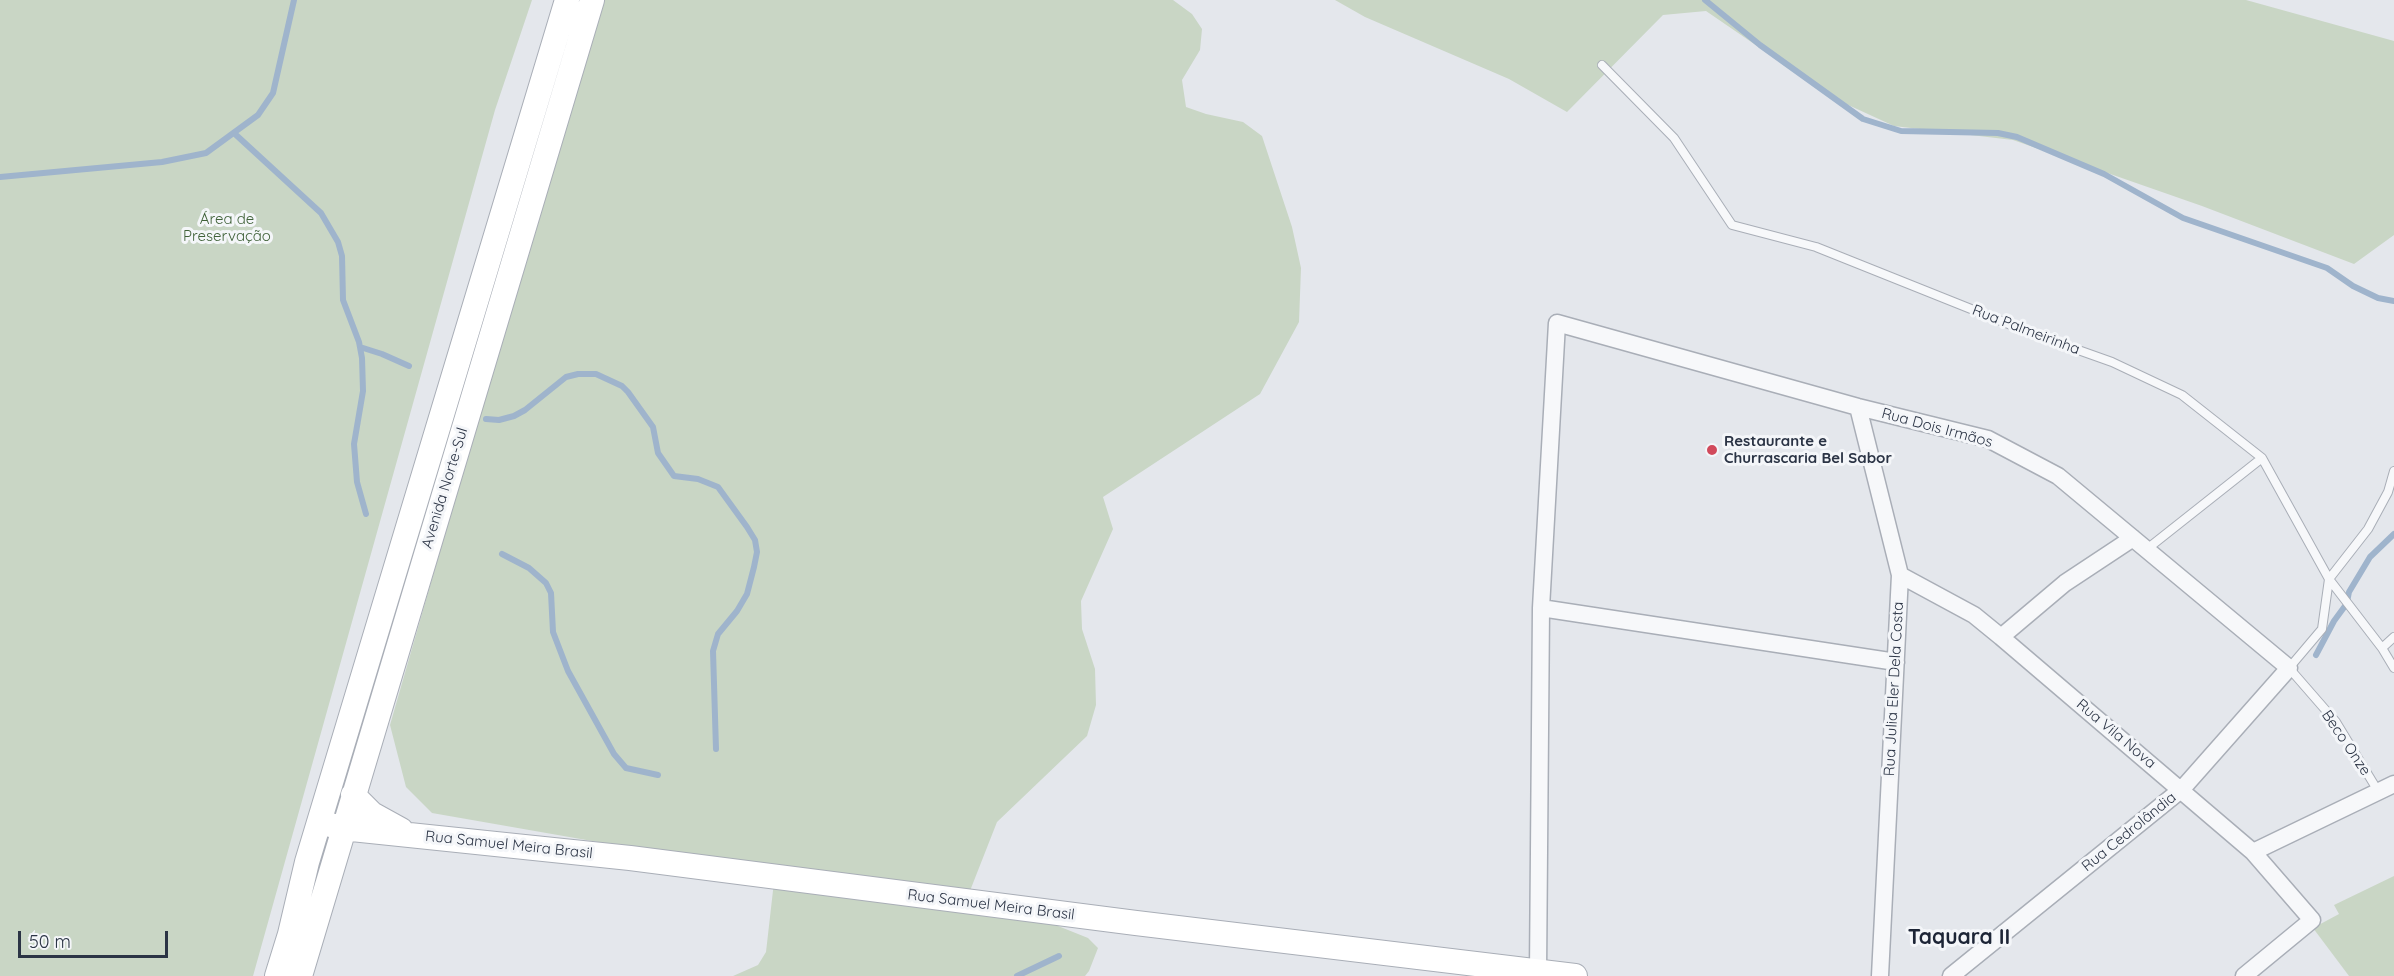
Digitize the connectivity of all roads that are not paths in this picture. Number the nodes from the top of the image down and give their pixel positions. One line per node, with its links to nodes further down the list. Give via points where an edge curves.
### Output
1 (567, 0): 22 (main road, Avenida Norte-Sul)
2 (592, 0): 21 (main road, Avenida Norte-Sul)
3 (1602, 64): 5 (lane, Rua Palmeirinha, via 1674,138 1732,225 1816,248 2112,362 2182,395)
4 (1858, 407): 7 (street, Rua Dois Irmãos, via 1988,440 2058,476); 9 (street, Rua Julia Eler Dela Costa); 11 (street, Rua Dois Irmãos, via 1557,323)
5 (2262, 458): 8 (lane); 10 (lane, Rua Palmeirinha)
6 (2394, 471): 10 (lane, via 2388,492 2368,529)
7 (2133, 538): 8 (street, Rua Dois Irmãos); 12 (street, via 2065,584)
8 (2147, 549): 16 (street, Rua Dois Irmãos)
9 (1900, 575): 12 (street, Rua Vila Nova, via 1974,615); 15 (street, Rua Julia Eler Dela Costa)
10 (2329, 579): 14 (lane, Rua Palmeirinha); 16 (lane, via 2322,629)
11 (1541, 608): 15 (street); 26 (street)
12 (2001, 637): 19 (street, Rua Vila Nova)
13 (2394, 637): 14 (lane)
14 (2382, 648): 17 (lane, Rua Palmeirinha)
15 (1896, 662): 30 (street, Rua Julia Eler Dela Costa)
16 (2289, 668): 19 (street, Rua Cedrolândia); 20 (lane, Beco Onze, via 2336,722)
17 (2394, 668)
18 (2394, 784): 20 (street)
19 (2182, 789): 25 (street, Rua Vila Nova); 31 (street, Rua Cedrolândia)
20 (2378, 791): 25 (street)
21 (352, 795): 23 (main road, Avenida Norte-Sul); 24 (main road, Rua Samuel Meira Brasil, via 372,814)
22 (319, 822): 23 (main road, Rua Samuel Meira Brasil); 27 (main road, Avenida Norte-Sul)
23 (342, 828): 24 (main road, Rua Samuel Meira Brasil); 28 (main road, Avenida Norte-Sul)
24 (408, 834): 26 (main road, Rua Samuel Meira Brasil, via 630,858)
25 (2253, 852): 32 (street, Rua Vila Nova, via 2312,920)
26 (1538, 972): 29 (main road, Rua Samuel Meira Brasil)
27 (278, 976)
28 (300, 976)
29 (1575, 976)
30 (1880, 976)
31 (1950, 976)
32 (2244, 976)

